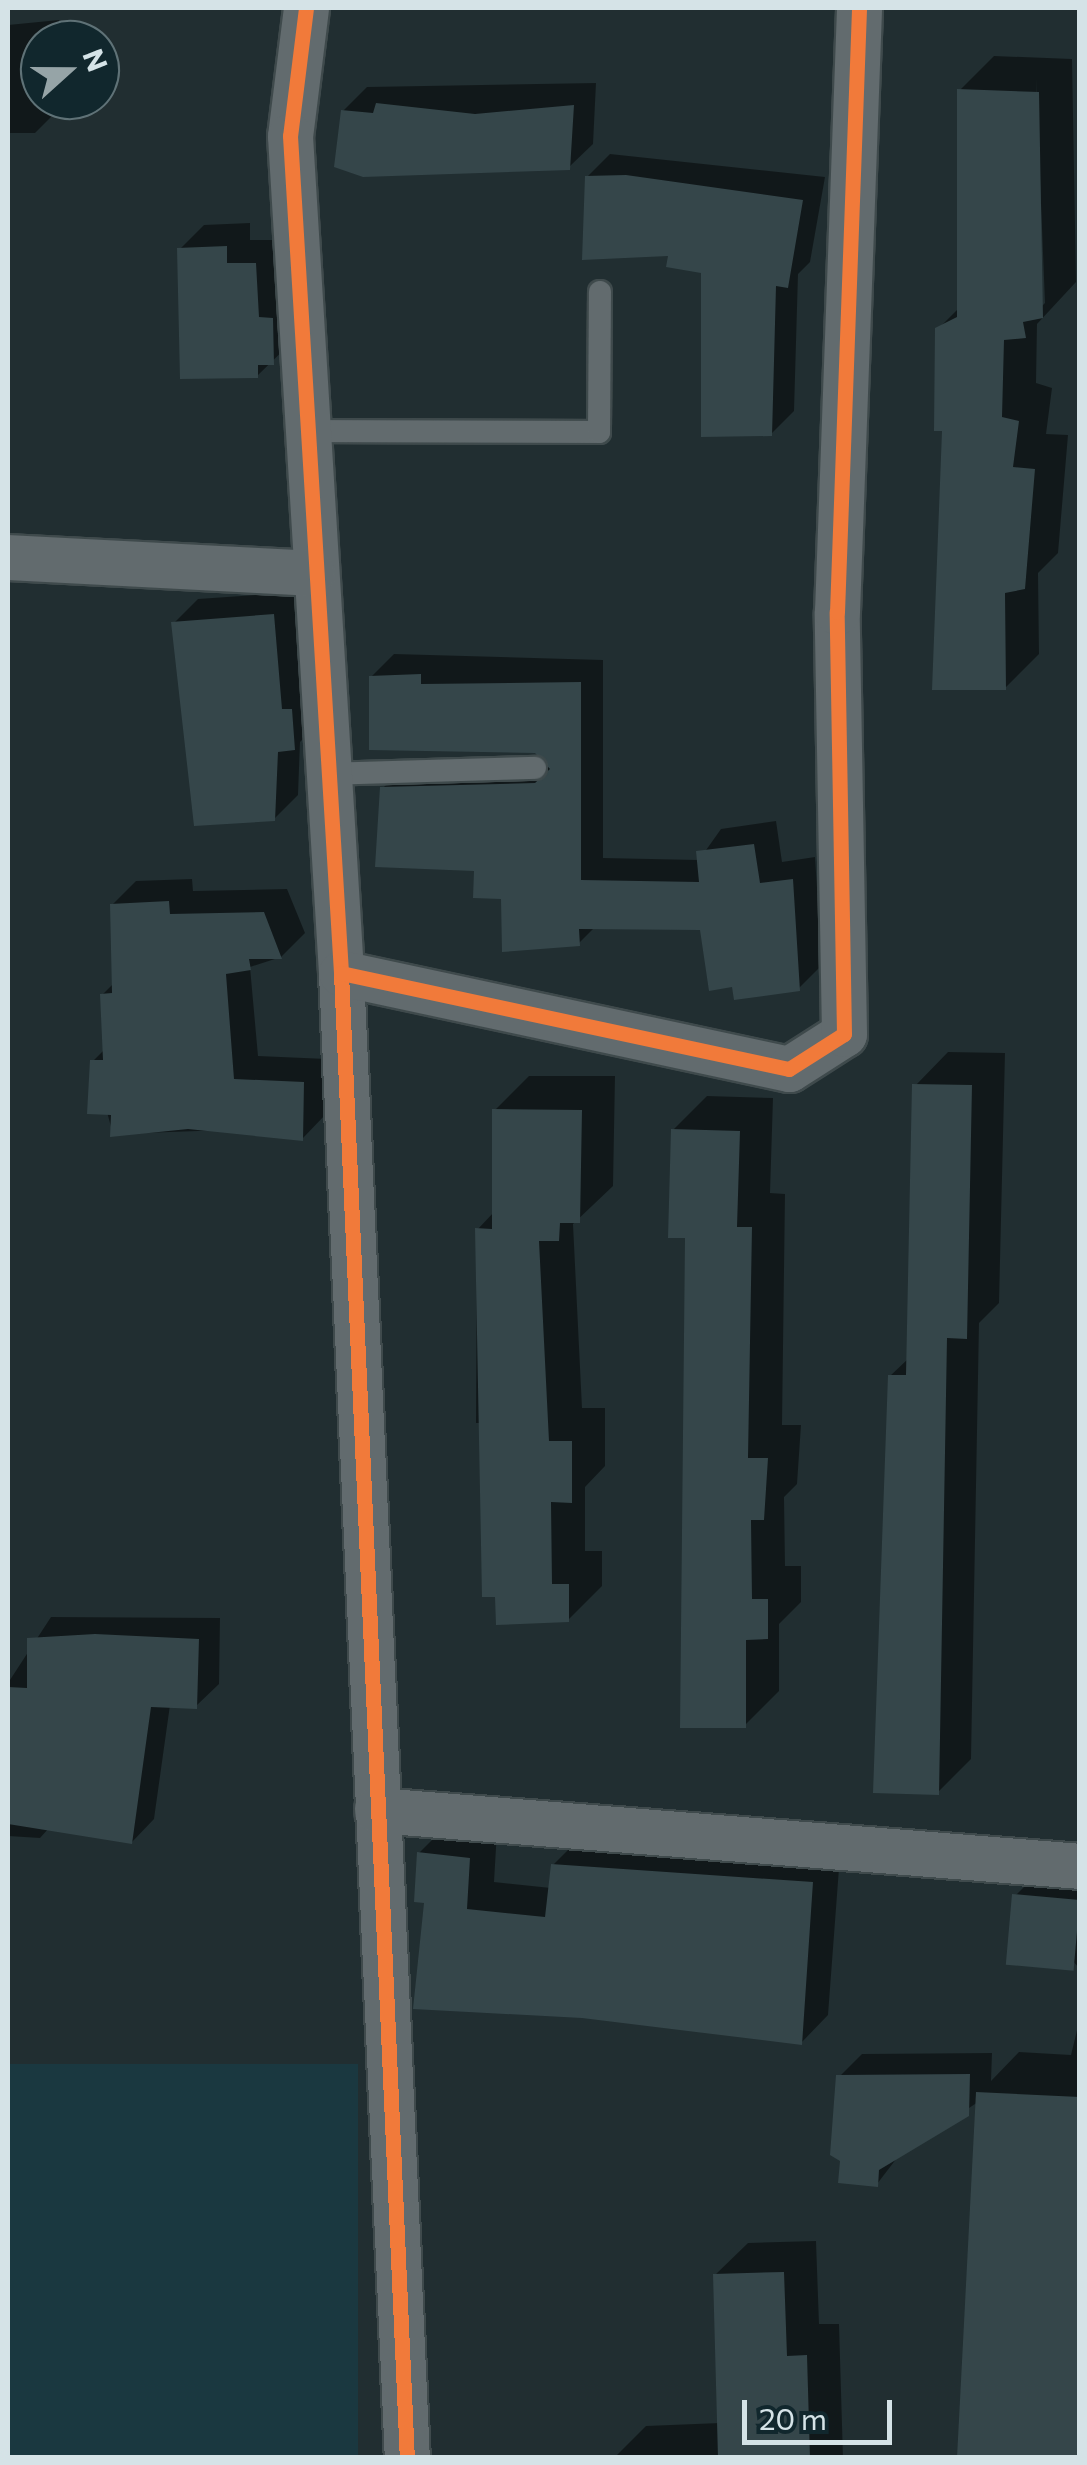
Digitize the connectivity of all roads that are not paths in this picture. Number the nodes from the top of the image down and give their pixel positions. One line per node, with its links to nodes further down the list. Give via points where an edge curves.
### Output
1 (859, 8): 9 (street, via 837,612 844,1034 788,1070)
2 (298, 10): 4 (street, via 290,136)
3 (600, 292): 4 (lane, via 598,432)
4 (305, 431): 6 (street)
5 (8, 558): 6 (street)
6 (312, 573): 8 (street)
7 (534, 768): 8 (lane)
8 (327, 774): 9 (street)
9 (341, 974): 10 (street)
10 (377, 1810): 11 (street); 12 (street)
11 (1080, 1866)
12 (407, 2458)

